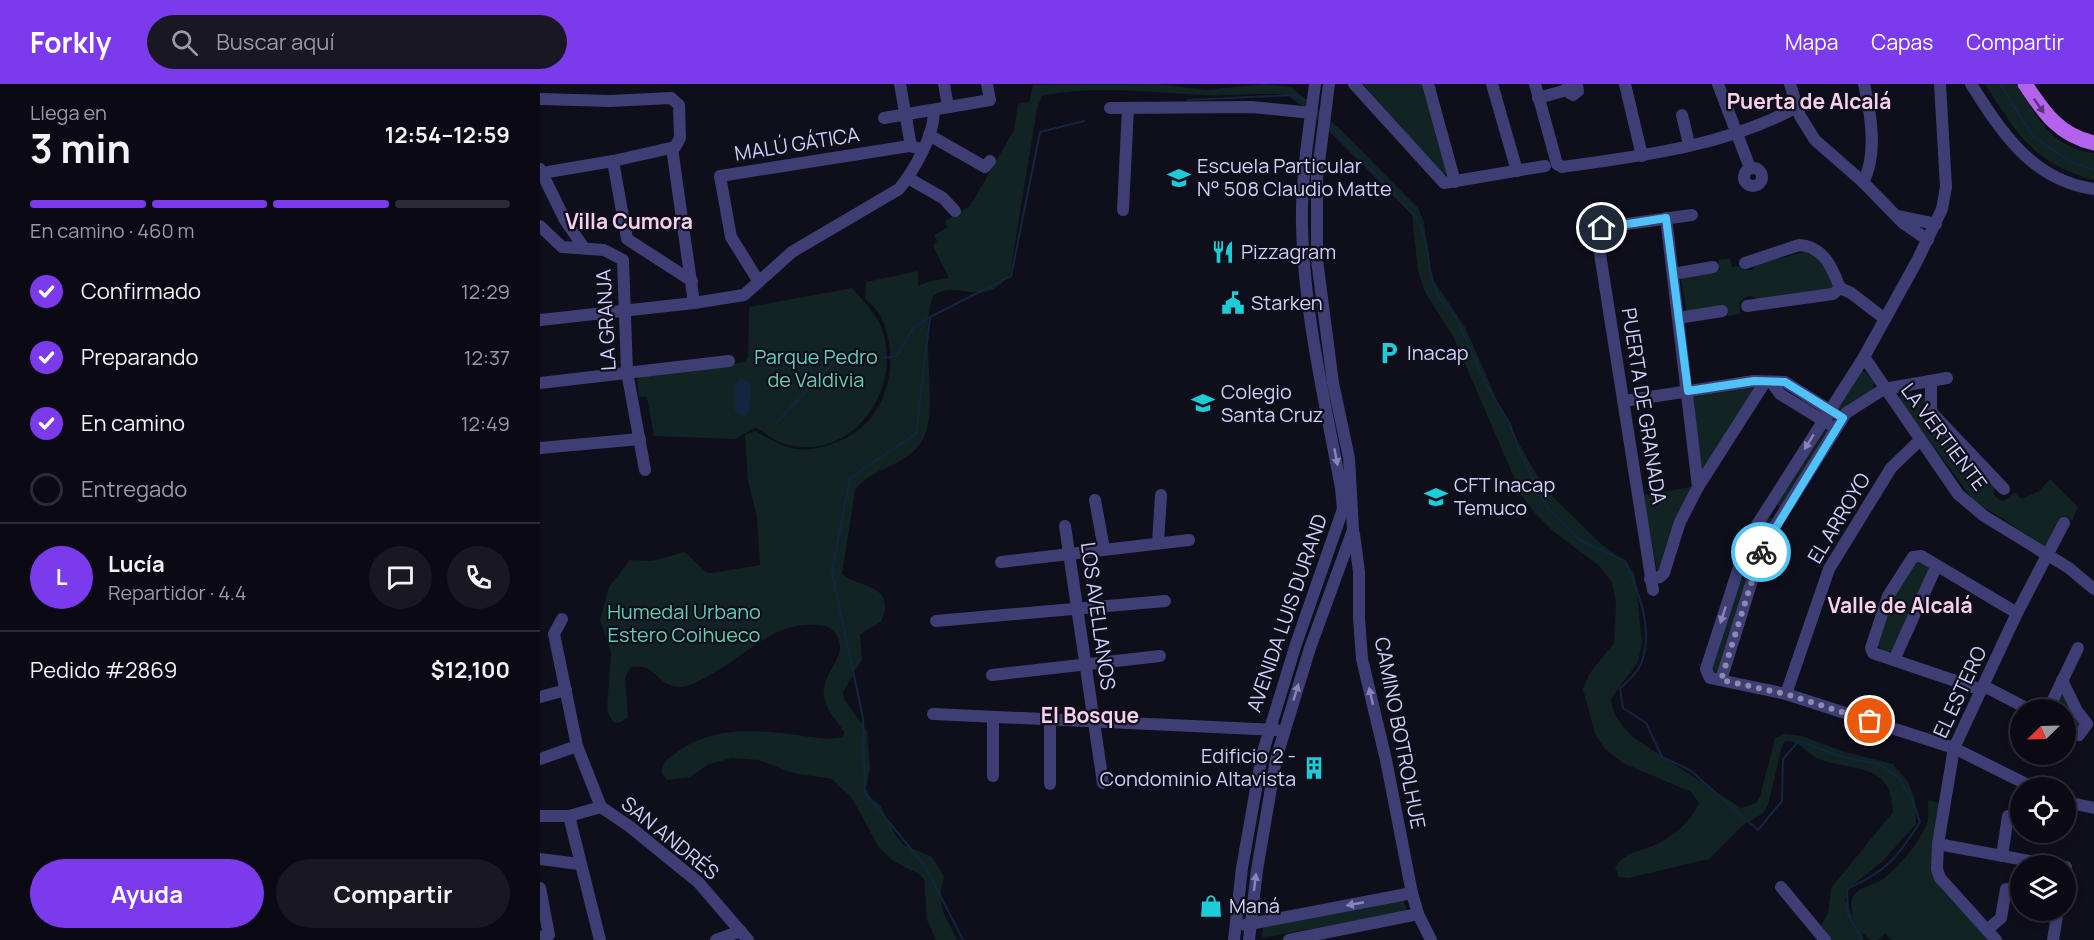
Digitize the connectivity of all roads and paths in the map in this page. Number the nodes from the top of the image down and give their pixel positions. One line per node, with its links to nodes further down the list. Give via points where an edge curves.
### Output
1 (900, 84): 26 (street)
2 (944, 84): 20 (street)
3 (987, 84): 20 (street, via 990,100)
4 (1329, 84): 69 (street, AVENIDA LUIS DURAND, via 1316,224)
5 (1354, 84): 43 (street, via 1444,183)
6 (1428, 84): 43 (street)
7 (1492, 84): 41 (street)
8 (1535, 84): 18 (street)
9 (1624, 84): 35 (street)
10 (1718, 84): 29 (street)
11 (1790, 84): 21 (street)
12 (1864, 84): 44 (street, via 1870,109 1870,168)
13 (1940, 84): 51 (street, via 1946,195)
14 (1971, 84): 45 (street, via 2006,138 2023,156 2053,177)
15 (2025, 84): 31 (main road, one-way to 31, via 2056,126)
16 (1571, 86): 18 (street)
17 (1314, 87): 25 (street, AVENIDA LUIS DURAND)
18 (1538, 98): 38 (street)
19 (540, 99): 34 (street, via 671,98 679,105 680,127 679,141)
20 (948, 107): 24 (street)
21 (1797, 107): 29 (street); 44 (street, via 1815,140)
22 (1110, 108): 23 (street)
23 (1128, 108): 25 (street, via 1252,107); 46 (street)
24 (933, 110): 26 (street); 30 (street, via 934,123)
25 (1311, 113): 68 (street, AVENIDA LUIS DURAND, via 1302,226)
26 (905, 114): 28 (street); 33 (street)
27 (1682, 114): 32 (street)
28 (884, 118)
29 (1736, 133): 32 (street); 39 (street)
30 (929, 135): 33 (street); 37 (street, via 985,167)
31 (2094, 143)
32 (1689, 144): 35 (street)
33 (917, 147): 42 (street); 59 (street, MALÚ GÁTICA, via 720,176 731,237)
34 (672, 148): 36 (street); 58 (street)
35 (1642, 156): 38 (street, via 1562,167)
36 (613, 161): 40 (street); 58 (street, via 627,239)
37 (990, 161)
38 (1551, 165): 41 (street)
39 (1750, 168)
40 (541, 171): 54 (street)
41 (1517, 171): 43 (street)
42 (908, 178): 47 (street, via 943,198); 59 (street, via 889,197 792,252)
43 (1455, 182)
44 (1863, 182): 49 (street)
45 (2094, 189)
46 (1123, 210)
47 (955, 211)
48 (1692, 215): 50 (street)
49 (1896, 216): 51 (street); 53 (street)
50 (1666, 218): 57 (street); 79 (street, PUERTA DE GRANADA, via 1600,230 1597,235)
51 (1936, 224): 53 (street)
52 (540, 226): 54 (street, LA GRANJA, via 562,247)
53 (1928, 240): 66 (street)
54 (584, 248): 63 (street, LA GRANJA, via 604,250 623,260)
55 (1745, 263): 60 (street, via 1805,246 1823,255)
56 (1713, 267): 57 (street)
57 (1672, 274): 65 (street)
58 (692, 281): 61 (street)
59 (759, 282): 61 (street, via 744,295)
60 (1840, 288): 62 (street, via 1833,294); 66 (street)
61 (694, 303): 63 (street)
62 (1747, 306)
63 (624, 311): 67 (street); 72 (street, LA GRANJA)
64 (1722, 311): 65 (street)
65 (1678, 318): 78 (street)
66 (1885, 319): 70 (street)
67 (540, 320)
68 (1314, 342): 69 (street, via 1323,345); 127 (street, AVENIDA LUIS DURAND, one-way to 127, via 1342,509)
69 (1328, 353): 94 (street, AVENIDA LUIS DURAND, via 1349,458)
70 (1864, 357): 77 (street, LA VERTIENTE); 80 (street)
71 (729, 361): 72 (street)
72 (627, 372): 76 (street); 82 (street, LA GRANJA)
73 (1947, 378): 75 (street)
74 (1768, 382): 78 (street); 80 (street, via 1785,382); 86 (street)
75 (1931, 382): 77 (street); 87 (street, via 1931,412)
76 (540, 383)
77 (1884, 389): 81 (street, via 1846,413); 83 (street, LA VERTIENTE)
78 (1688, 391): 79 (street); 86 (street)
79 (1624, 402): 86 (street, PUERTA DE GRANADA, via 1652,584 1664,573 1680,522)
80 (1826, 415): 81 (street); 90 (street, one-way to 90)
81 (1840, 423): 91 (street)
82 (640, 439): 84 (street); 85 (street, LA GRANJA)
83 (1920, 440): 99 (street, LA VERTIENTE, via 1968,503); 117 (street, EL ARROYO, via 1891,468 1828,569)
84 (540, 448)
85 (645, 470)
86 (1698, 487)
87 (2004, 489)
88 (1161, 495): 96 (street)
89 (1095, 500): 97 (street)
90 (1768, 507): 91 (street); 113 (street, one-way to 113, via 1748,539 1706,669 1707,674)
91 (1782, 515): 113 (street, via 1763,545)
92 (2064, 523): 99 (street, EL ESTERO)
93 (1065, 526): 98 (street, LOS AVELLANOS)
94 (1353, 530): 128 (street, AVENIDA LUIS DURAND, one-way to 94); 151 (street, CAMINO BOTROLHUE, one-way to 94, via 1362,659 1359,572)
95 (1189, 540): 96 (street)
96 (1158, 543): 97 (street)
97 (1104, 549): 98 (street)
98 (1069, 554): 100 (street); 104 (street, LOS AVELLANOS)
99 (2048, 554): 102 (street, LA VERTIENTE); 105 (street, EL ESTERO)
100 (1001, 562)
101 (1936, 567): 105 (street); 110 (street); 110 (street, via 1921,556 1913,557 1888,596 1871,650)
102 (2094, 589)
103 (1165, 601): 104 (street)
104 (1077, 609): 107 (street); 111 (street, LOS AVELLANOS)
105 (2017, 613): 115 (street, EL ESTERO)
106 (562, 619): 116 (street, SAN ANDRÉS, via 554,634)
107 (936, 621)
108 (2078, 648): 114 (street)
109 (1160, 656): 111 (street)
110 (1894, 660): 115 (street)
111 (1086, 666): 112 (street); 126 (street, LOS AVELLANOS)
112 (993, 675)
113 (1721, 680): 117 (street)
114 (2062, 680): 119 (street); 120 (street)
115 (1983, 688): 121 (street); 131 (street, EL ESTERO)
116 (566, 690): 118 (street); 130 (street, SAN ANDRÉS)
117 (1786, 694): 131 (street)
118 (540, 697)
119 (2053, 699)
120 (2071, 699)
121 (2010, 701)
122 (2076, 709): 129 (street, via 2087,724 2079,735)
123 (933, 714): 124 (street)
124 (993, 717): 125 (street); 133 (street)
125 (1050, 720): 126 (street); 136 (street)
126 (1094, 722): 127 (street); 135 (street, LOS AVELLANOS)
127 (1269, 728): 128 (street); 155 (street, AVENIDA LUIS DURAND, via 1252,806)
128 (1284, 732): 154 (street, AVENIDA LUIS DURAND, one-way to 128, via 1266,808)
129 (2076, 733)
130 (578, 746): 132 (street); 138 (street, SAN ANDRÉS)
131 (1954, 748): 134 (street); 143 (street, EL ESTERO)
132 (540, 759)
133 (993, 776)
134 (2012, 777)
135 (1103, 783)
136 (1050, 784)
137 (2076, 804): 139 (street)
138 (601, 807): 141 (street); 157 (street, SAN ANDRÉS, via 698,882)
139 (2094, 808)
140 (540, 816): 141 (street)
141 (569, 816): 147 (street)
142 (2008, 816): 144 (street)
143 (1938, 844): 144 (street); 156 (street, EL ESTERO, via 1940,878)
144 (2002, 856): 145 (street)
145 (2010, 857)
146 (540, 859): 147 (street)
147 (579, 864): 159 (street)
148 (1781, 887): 166 (street)
149 (540, 888): 158 (street, via 549,935)
150 (2006, 889): 156 (street, via 2001,918)
151 (1412, 893): 152 (street, CAMINO BOTROLHUE); 154 (street, one-way to 154)
152 (1418, 914): 164 (street); 165 (street, CAMINO BOTROLHUE)
153 (2056, 921): 168 (street)
154 (1251, 924): 155 (street); 163 (street, AVENIDA LUIS DURAND)
155 (1236, 927): 161 (street, AVENIDA LUIS DURAND); 162 (street)
156 (1987, 930): 167 (street, EL ESTERO)
157 (745, 935): 160 (street)
158 (540, 937)
159 (600, 940)
160 (716, 940)
161 (1234, 940)
162 (1244, 940)
163 (1249, 940)
164 (1289, 940)
165 (1431, 940)
166 (1825, 940)
167 (1996, 940)
168 (2052, 940)

